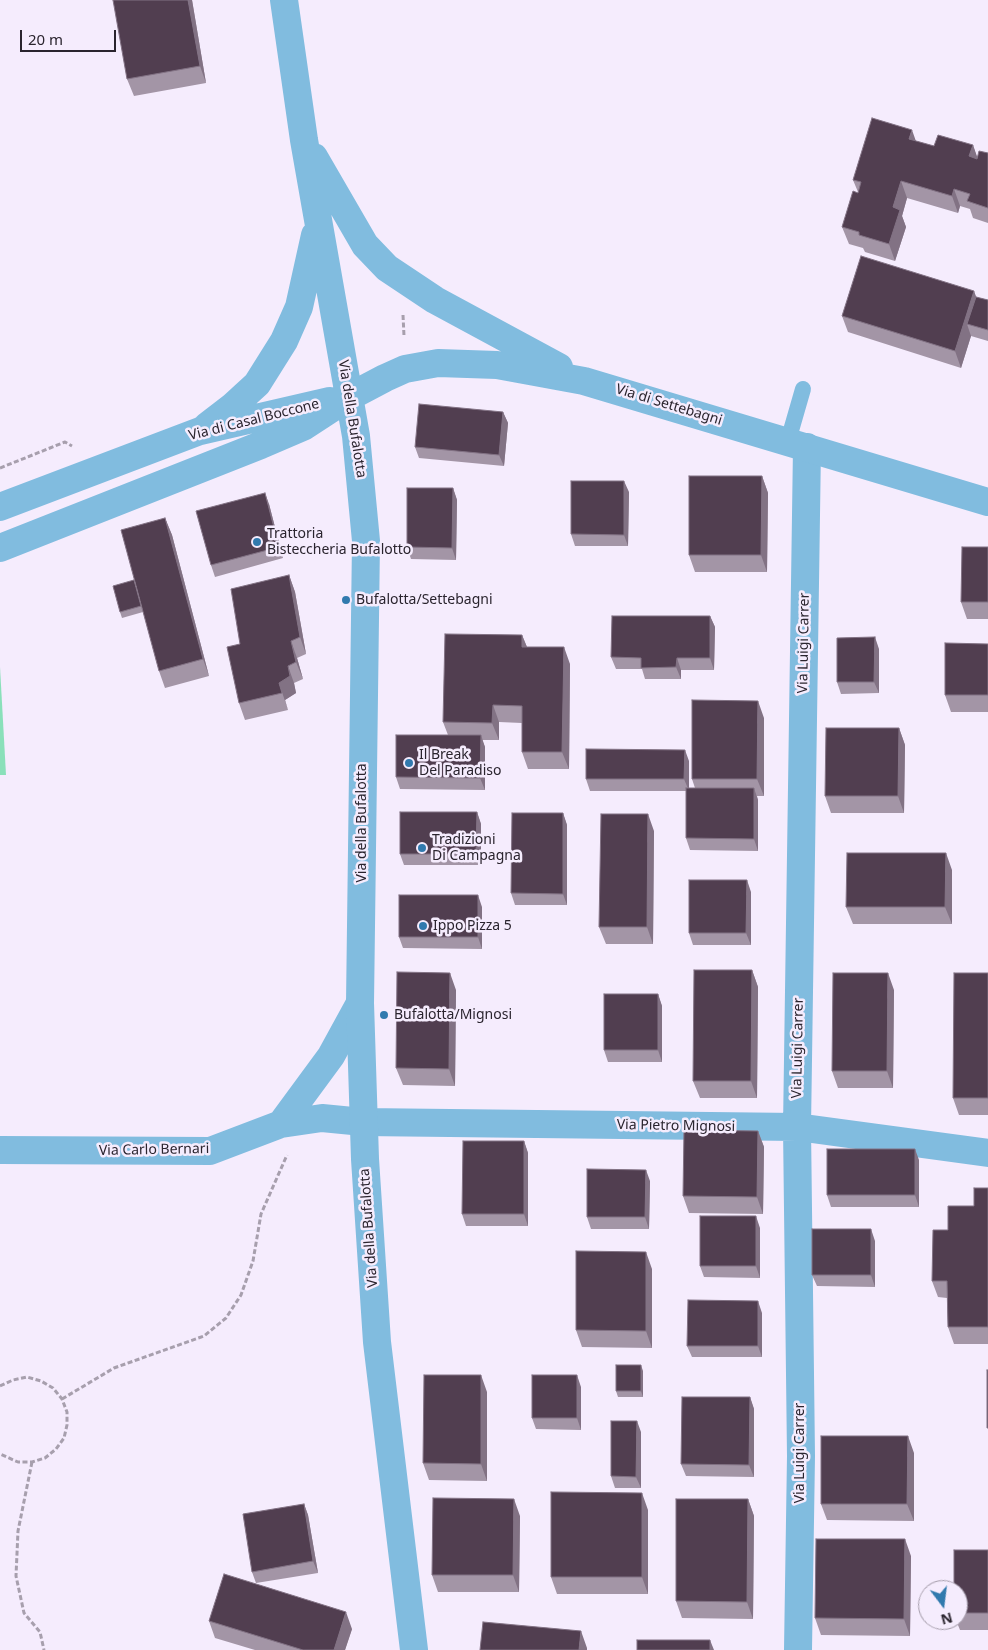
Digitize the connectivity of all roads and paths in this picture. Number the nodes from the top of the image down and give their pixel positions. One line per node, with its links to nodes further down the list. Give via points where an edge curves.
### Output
1 (284, 0): 2 (street, Via della Bufalotta)
2 (304, 140): 3 (street, Via della Bufalotta); 4 (street, via 365,245 387,268 435,300)
3 (318, 219): 6 (street, Via della Bufalotta); 7 (street, via 299,307 284,341 257,384)
4 (584, 381): 6 (street, Via di Settebagni, via 497,365 438,363 406,369); 8 (street, Via di Settebagni)
5 (803, 389): 8 (lane)
6 (348, 397): 7 (street, Via di Casal Boccone); 11 (street, Via di Casal Boccone, via 302,427 261,445); 12 (street, Via della Bufalotta, via 361,475 366,541)
7 (200, 431): 10 (street, Via di Casal Boccone)
8 (797, 444): 9 (street, Via di Settebagni); 15 (street, Via Luigi Carrer)
9 (988, 502)
10 (0, 507)
11 (0, 548)
12 (360, 1003): 13 (street, Via della Bufalotta); 14 (street, via 331,1056)
13 (363, 1122): 14 (street, Via Carlo Bernari, via 322,1118); 15 (street, Via Pietro Mignosi); 23 (street, Via della Bufalotta, via 377,1342)
14 (281, 1124): 16 (street, Via Carlo Bernari, via 210,1151); 19 (path, via 289,1143 288,1153 261,1214 253,1261 241,1295 226,1318 204,1336 114,1368)
15 (797, 1127): 17 (street, Via Pietro Mignosi); 24 (street, Via Luigi Carrer, via 801,1456)
16 (0, 1150)
17 (988, 1153)
18 (0, 1386): 19 (path, via 27,1378 53,1388)
19 (62, 1399): 21 (path, via 67,1412 64,1438 45,1458)
20 (0, 1454): 21 (path, via 18,1462)
21 (32, 1462): 22 (path, via 18,1531 16,1576 24,1613 40,1632)
22 (44, 1650)
23 (414, 1650)
24 (798, 1650)

